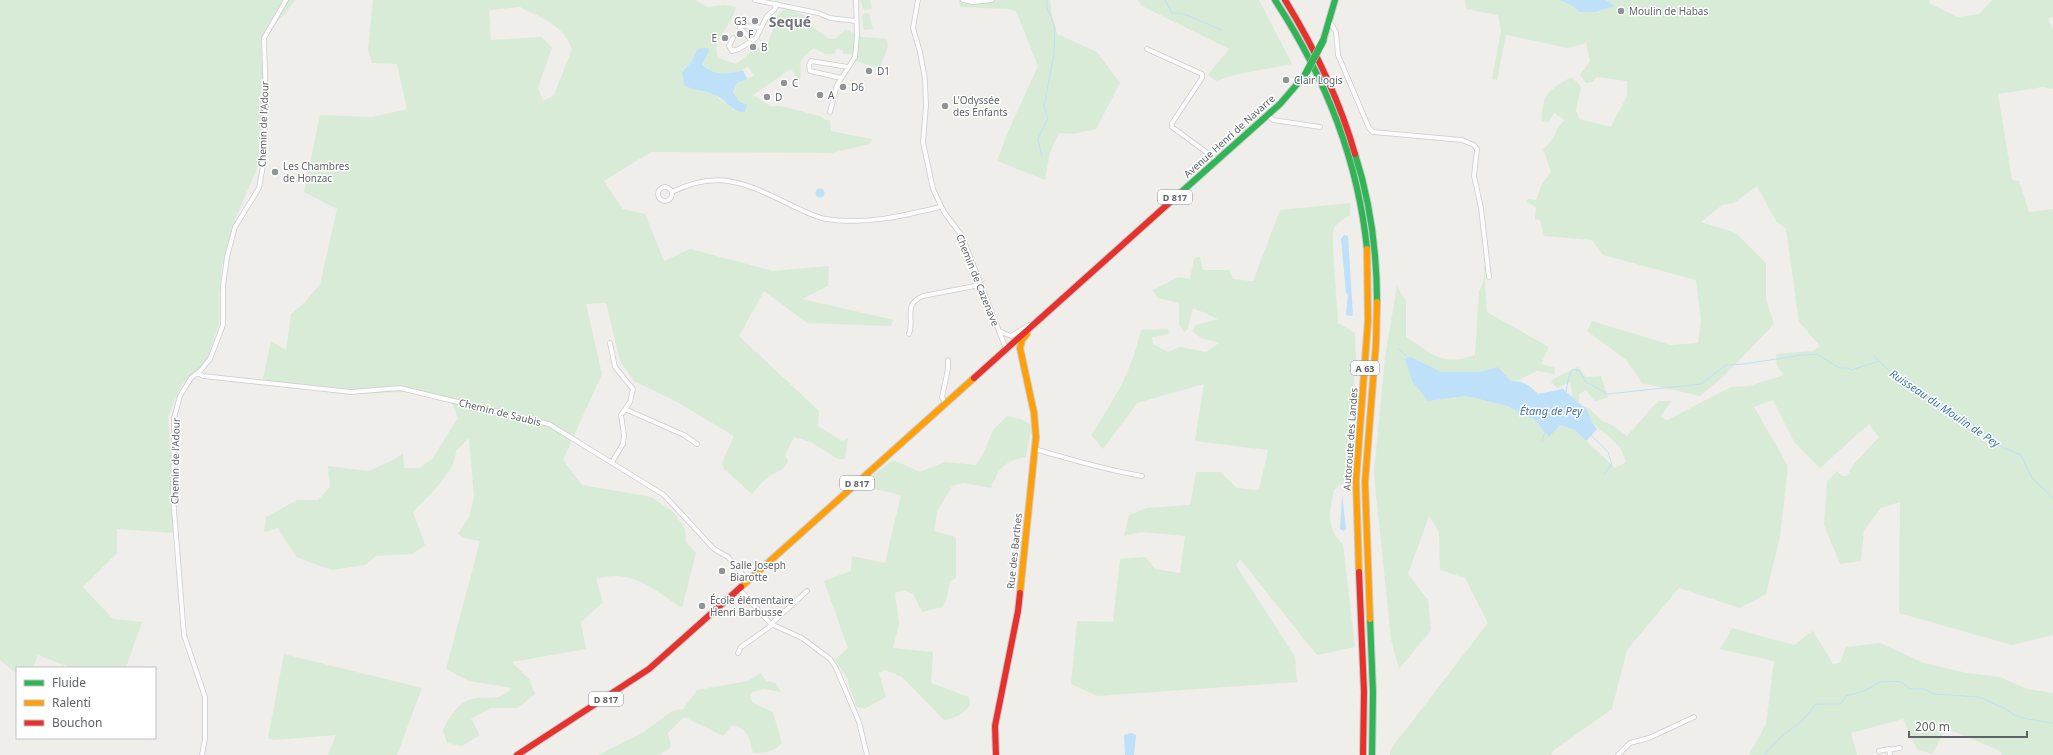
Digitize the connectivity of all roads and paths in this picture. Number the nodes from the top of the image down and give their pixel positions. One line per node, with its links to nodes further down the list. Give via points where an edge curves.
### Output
1 (286, 0): 35 (street, Chemin de l'Adour, via 264,38 266,104 263,166 259,188 235,227 223,286 223,325 210,360)
2 (755, 0): 10 (street)
3 (856, 0): 11 (street)
4 (918, 0): 24 (street, Chemin de Cazenave, via 913,28 925,79 923,142 932,189)
5 (963, 0): 6 (street)
6 (992, 0)
7 (1275, 0): 55 (main road, Autoroute des Landes / A 63, via 1320,77 1343,136 1365,228 1369,275 1368,332 1356,500 1364,679)
8 (1285, 0): 56 (main road, Autoroute des Landes / A 63, via 1306,32 1327,74 1350,133 1366,192 1372,227 1377,274 1376,344 1368,420 1364,501 1372,657)
9 (1335, 0): 12 (main road, Avenue Henri de Navarre / D 817)
10 (777, 4): 11 (street, via 830,18); 13 (street)
11 (856, 21): 17 (street, via 855,57)
12 (1330, 22): 20 (main road, Avenue Henri de Navarre / D 817, bridge, via 1324,41 1305,75); 25 (street, via 1336,32 1338,56 1373,132 1462,140 1477,149 1474,176 1481,208)
13 (761, 28): 15 (street, via 758,37); 15 (street, via 740,25)
14 (733, 38): 15 (street, via 729,46 732,51)
15 (752, 41)
16 (1147, 49): 22 (street, via 1202,74 1172,127)
17 (848, 67): 18 (street); 18 (street, via 811,61 810,72)
18 (840, 78): 19 (street)
19 (830, 112)
20 (1268, 115): 21 (street, via 1273,120); 22 (main road, Avenue Henri de Navarre / D 817)
21 (1320, 127)
22 (1217, 160): 27 (main road, Avenue Henri de Navarre / D 817)
23 (672, 192): 24 (street, via 702,181 740,182 812,215 837,220 876,220)
24 (940, 207): 26 (street, Chemin de Cazenave, via 962,236)
25 (1489, 277)
26 (980, 285): 28 (street, Chemin de Cazenave); 29 (street, via 923,296 915,300 911,306)
27 (1042, 316): 28 (street, via 1014,335 1007,335); 30 (main road, Avenue Henri de Navarre / D 817); 32 (main road, via 1022,340)
28 (998, 330): 30 (street); 33 (street, Chemin de Cazenave)
29 (909, 334)
30 (1013, 342): 32 (main road); 33 (main road, D 817)
31 (610, 343): 37 (street, via 614,368 633,389 633,395)
32 (1020, 348): 39 (main road, Rue des Barthes, via 1035,418)
33 (1006, 349): 36 (main road, D 817)
34 (948, 360): 36 (street, via 942,397)
35 (198, 373): 40 (street, Chemin de Saubis, via 203,376 328,390 408,390 549,424); 51 (street, Chemin de l'Adour, via 191,378 180,396 174,418 173,497 184,635 205,697 205,739)
36 (945, 403): 42 (main road, D 817)
37 (625, 409): 38 (street, via 684,435); 40 (street, via 621,415 623,444)
38 (697, 444)
39 (1034, 449): 41 (street, via 1070,457 1108,470); 54 (main road, Rue des Barthes, via 1018,611 995,726)
40 (612, 462): 42 (street, Chemin de Saubis, via 664,495 714,549 728,557)
41 (1142, 476)
42 (748, 580): 43 (main road, D 817)
43 (739, 589): 45 (street); 52 (main road, D 817, via 640,677)
44 (807, 591): 45 (street)
45 (771, 624): 46 (street, via 741,647); 53 (street, via 802,638 830,659 859,722)
46 (738, 653)
47 (1694, 717): 57 (street, via 1649,738 1630,742)
48 (1900, 748): 50 (street)
49 (1879, 751): 50 (street, via 1889,749)
50 (1890, 753)
51 (202, 755)
52 (517, 755)
53 (867, 755)
54 (996, 755)
55 (1363, 755)
56 (1372, 755)
57 (1618, 755)

